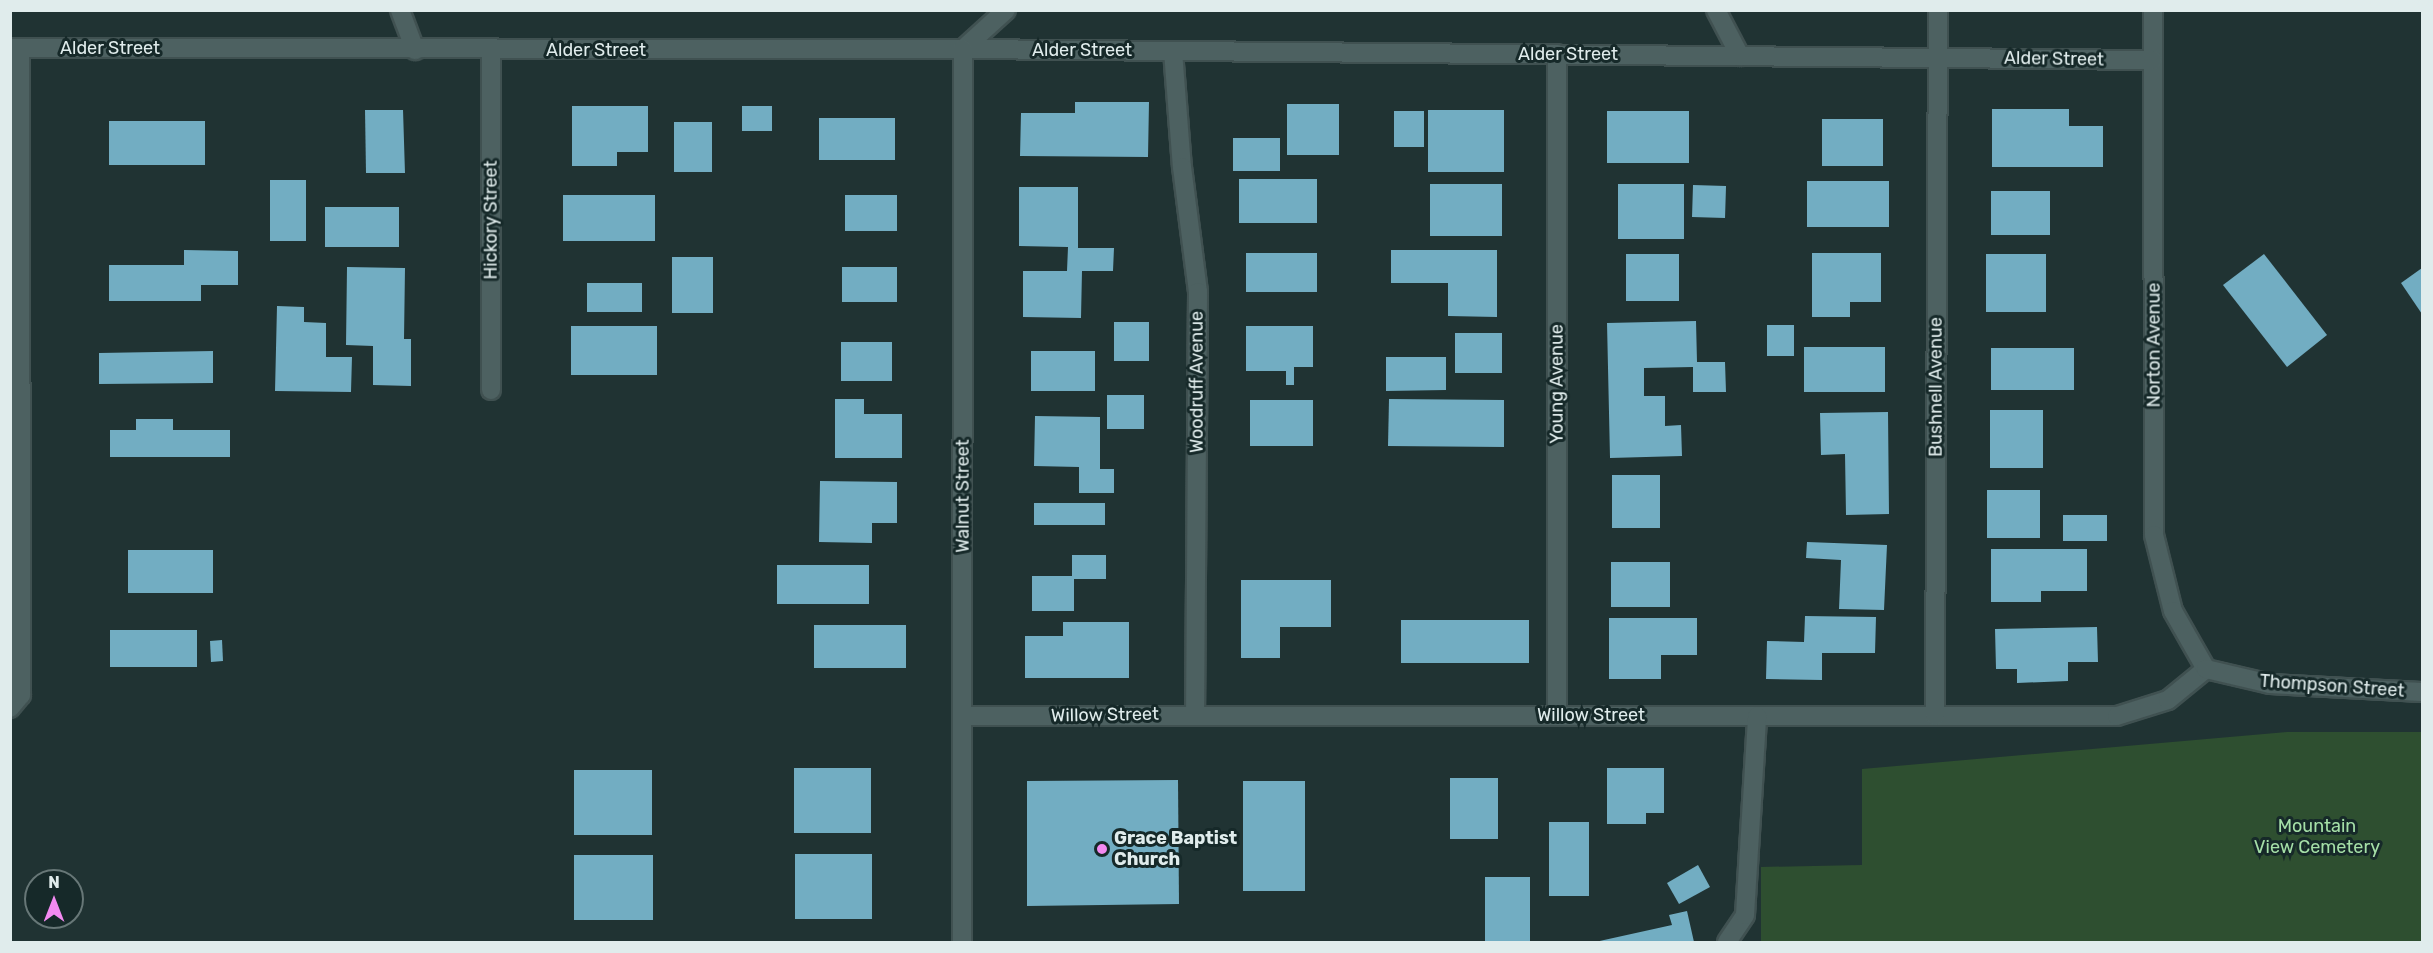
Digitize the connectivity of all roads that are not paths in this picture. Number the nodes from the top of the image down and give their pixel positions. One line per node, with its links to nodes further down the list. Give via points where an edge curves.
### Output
1 (400, 10): 9 (street)
2 (1006, 10): 7 (street)
3 (1716, 10): 12 (street)
4 (1938, 10): 13 (street, Bushnell Avenue)
5 (2153, 10): 14 (street, Norton Avenue)
6 (15, 48): 9 (street, Alder Street); 18 (street, via 21,695)
7 (963, 49): 8 (street, Alder Street); 10 (street, Alder Street); 21 (street, Walnut Street)
8 (490, 50): 9 (street, Alder Street); 15 (street, Hickory Street)
9 (415, 51)
10 (1173, 51): 11 (street, Alder Street); 19 (street, Woodruff Avenue, via 1198,292)
11 (1557, 54): 12 (street, Alder Street); 20 (street, Young Avenue)
12 (1740, 56): 13 (street, Alder Street)
13 (1938, 57): 14 (street, Alder Street); 23 (street, Bushnell Avenue)
14 (2153, 60): 16 (street, Norton Avenue, via 2154,535 2173,611)
15 (491, 390)
16 (2206, 669): 17 (street, Thompson Street, via 2270,684); 23 (street, Willow Street, via 2168,700 2117,716)
17 (2422, 692)
18 (10, 708)
19 (1195, 714): 20 (street, Willow Street); 21 (street, Willow Street)
20 (1557, 715): 22 (street, Willow Street)
21 (962, 716): 24 (street, Walnut Street)
22 (1757, 716): 23 (street, Willow Street); 25 (street, via 1745,915)
23 (1935, 716)
24 (962, 942)
25 (1727, 942)

